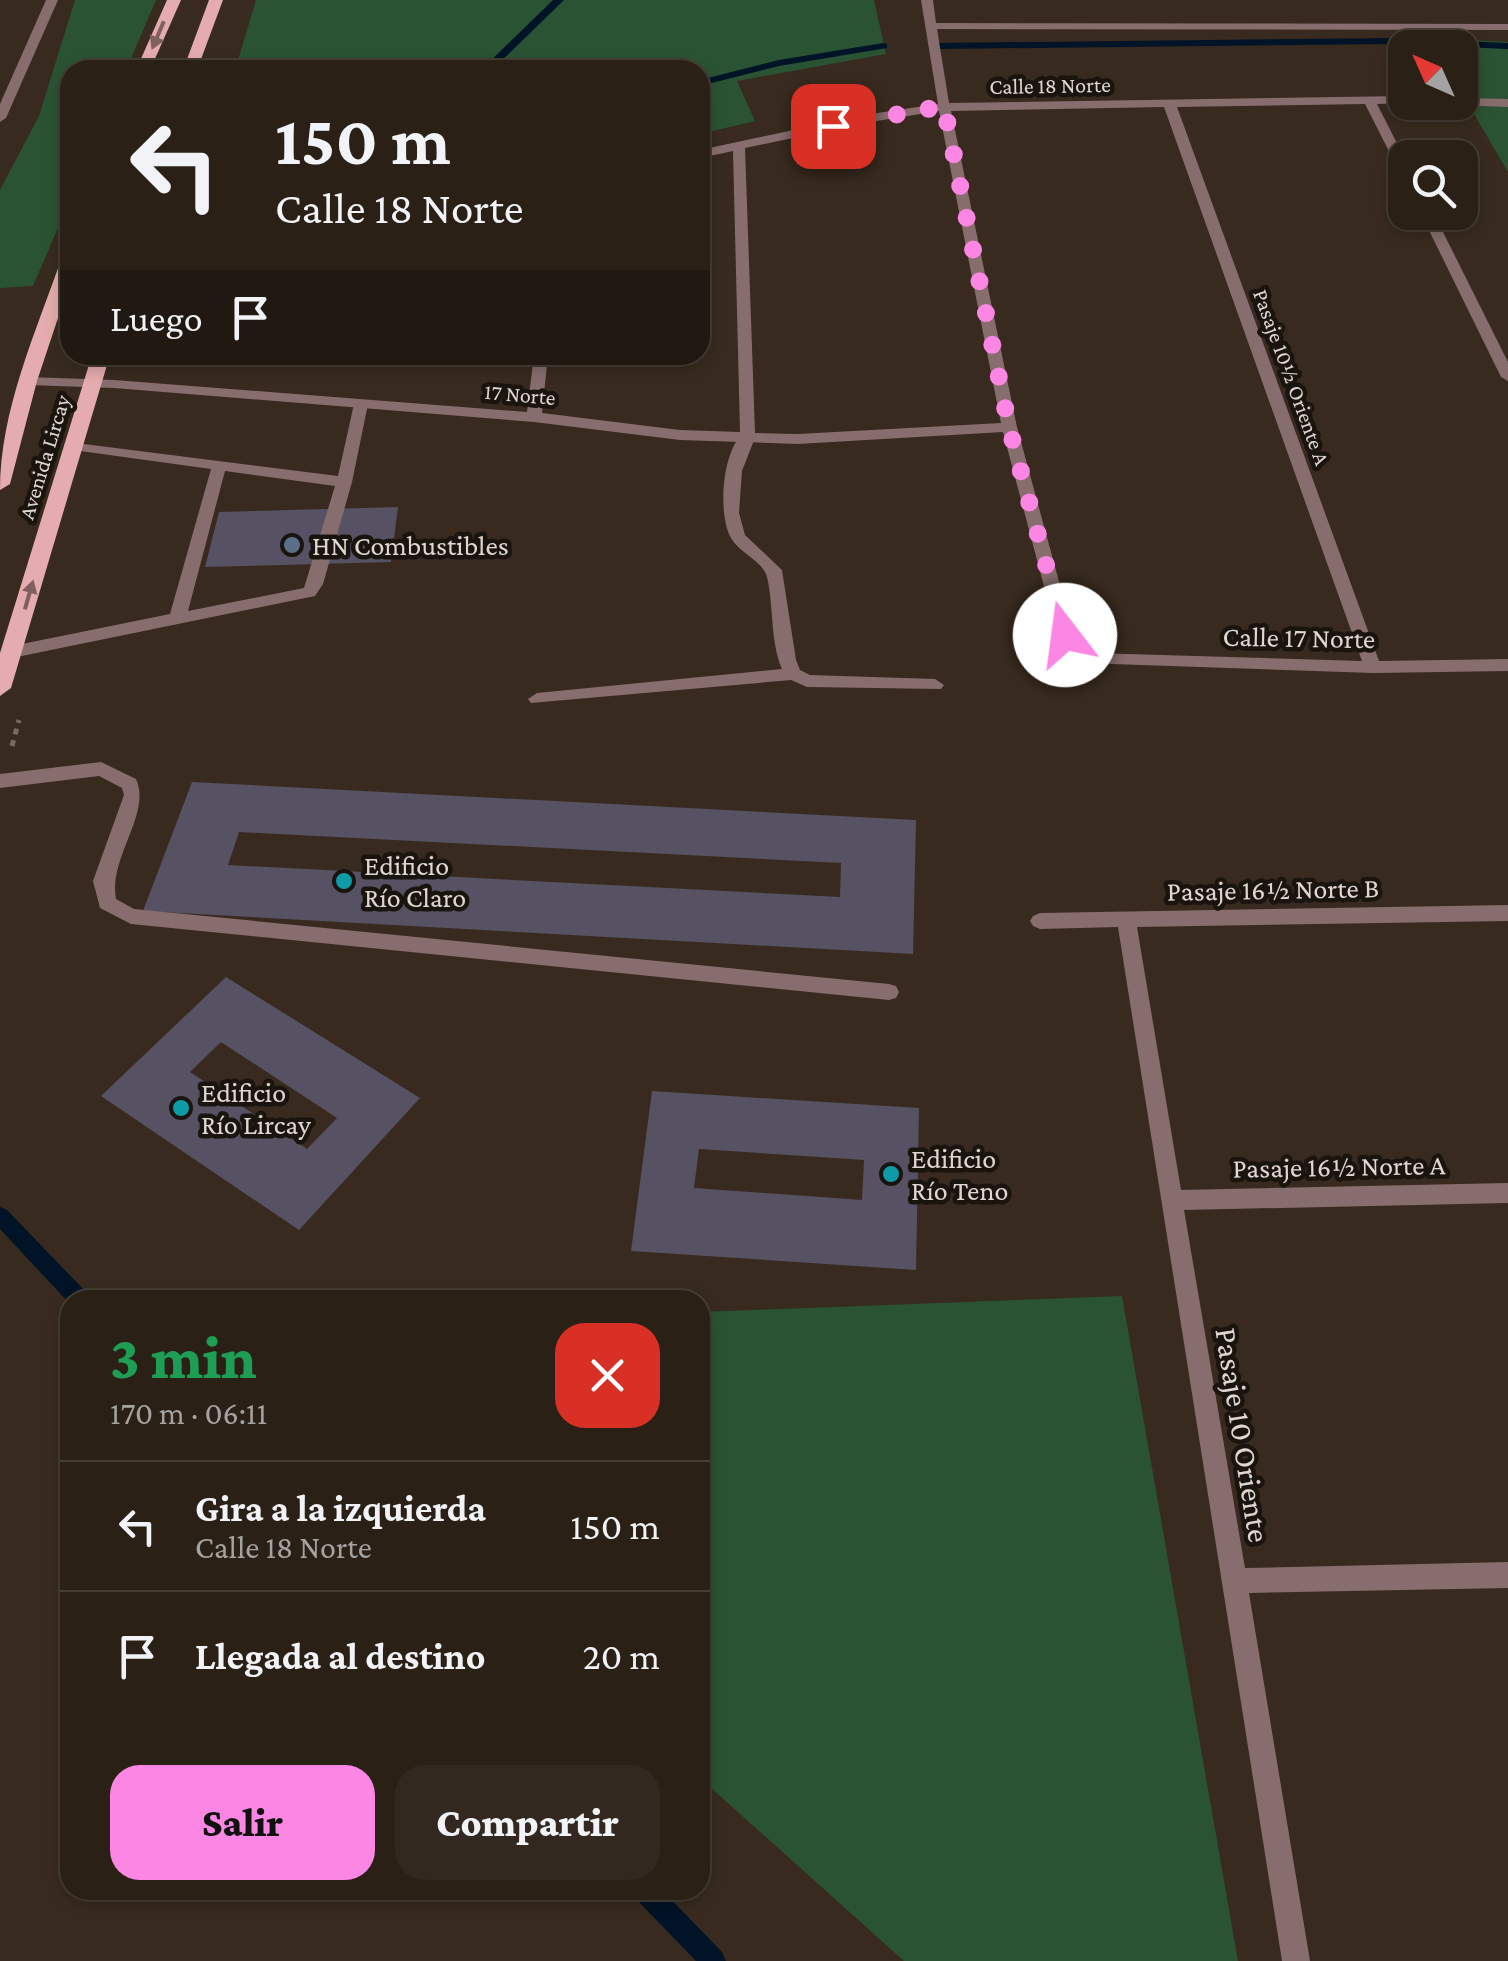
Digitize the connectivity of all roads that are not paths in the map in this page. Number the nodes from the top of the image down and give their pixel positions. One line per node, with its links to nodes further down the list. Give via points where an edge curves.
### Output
1 (52, 0): 15 (street)
2 (174, 0): 7 (main road, one-way to 7)
3 (216, 0): 8 (main road)
4 (927, 0): 5 (street)
5 (932, 26): 6 (street); 14 (street)
6 (1508, 27)
7 (147, 60)
8 (194, 60)
9 (1369, 100): 10 (street, Calle 18 Norte); 13 (street, Calle 18 Norte); 16 (street)
10 (1388, 100)
11 (1478, 102): 12 (street)
12 (1508, 103)
13 (1169, 104): 14 (street, Calle 18 Norte); 37 (street, Pasaje 10½ Oriente A)
14 (944, 106): 17 (street, Calle 18 Norte); 28 (street)
15 (0, 118)
16 (1389, 140)
17 (739, 146): 18 (street, Calle 18 Norte); 29 (street)
18 (710, 152)
19 (1435, 230): 23 (street)
20 (60, 287): 24 (main road, Avenida Lircay)
21 (98, 365): 25 (main road, Avenida Lircay)
22 (540, 365): 27 (street)
23 (1508, 377)
24 (28, 381): 25 (street, 17 Norte); 33 (main road, Avenida Lircay)
25 (93, 383): 26 (street, 17 Norte); 30 (main road, Avenida Lircay)
26 (361, 404): 27 (street, 17 Norte); 32 (street)
27 (534, 417): 29 (street, 17 Norte, via 680,435)
28 (1009, 427): 29 (street, 17 Norte, via 798,439); 37 (street, Calle 17 Norte, via 1065,635 1089,659)
29 (748, 435): 38 (street, via 737,454 733,524 774,570)
30 (73, 445): 31 (street); 35 (main road, Avenida Lircay, one-way to 30)
31 (219, 466): 32 (street); 34 (street)
32 (344, 482): 34 (street, via 309,592)
33 (0, 484)
34 (177, 620): 35 (street)
35 (12, 652): 40 (main road, Avenida Lircay)
36 (1508, 665): 37 (street, Calle 17 Norte)
37 (1373, 667)
38 (792, 674): 39 (street, via 806,681); 41 (street)
39 (936, 685)
40 (0, 688)
41 (537, 699)
42 (0, 780): 46 (street, via 101,769 130,784 133,794 103,881 107,904 131,916)
43 (1508, 912): 44 (street, Pasaje 16½ Norte B)
44 (1126, 919): 45 (street, Pasaje 16½ Norte B); 48 (street, Pasaje 10 Oriente)
45 (1040, 921)
46 (889, 992)
47 (1508, 1193): 48 (street, Pasaje 16½ Norte A)
48 (1172, 1200): 50 (street, Pasaje 10 Oriente)
49 (1508, 1575): 50 (street)
50 (1234, 1581): 51 (street, Pasaje 10 Oriente)
51 (1296, 1961)

